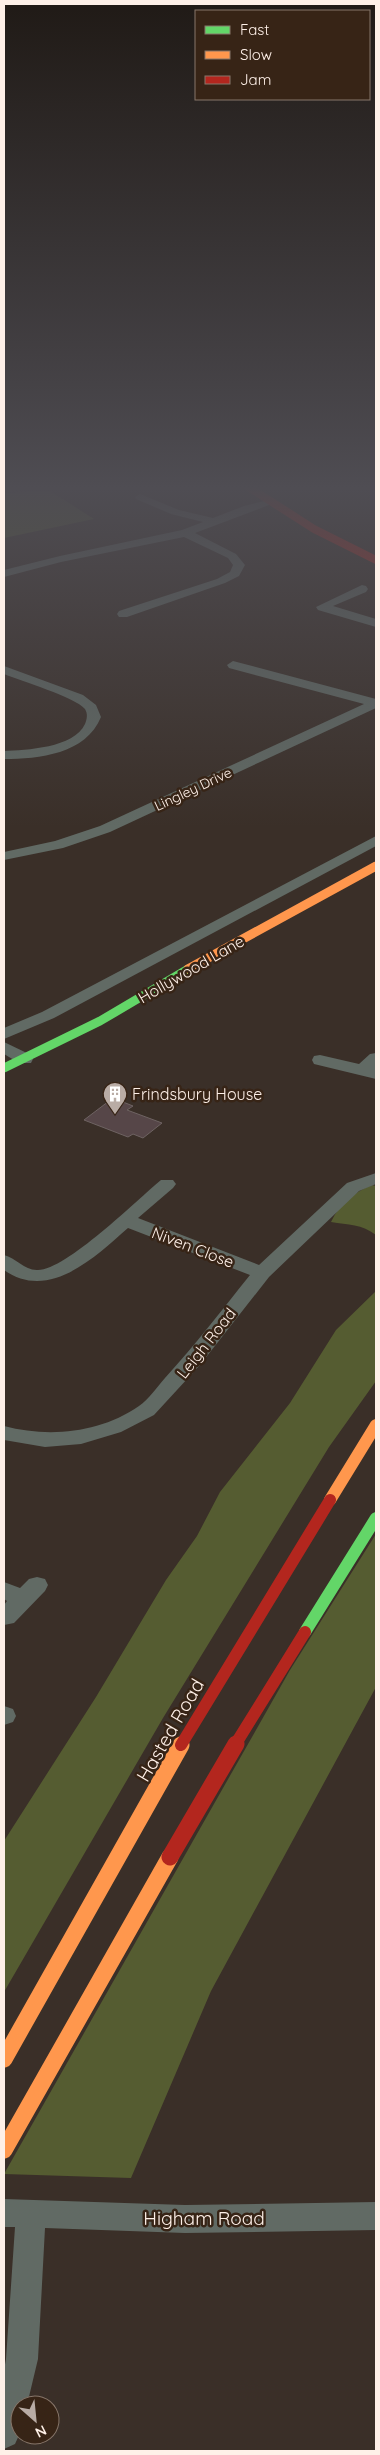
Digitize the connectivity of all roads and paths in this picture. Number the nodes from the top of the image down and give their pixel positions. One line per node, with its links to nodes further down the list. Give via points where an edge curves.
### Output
1 (169, 599): 3 (street)
2 (341, 599): 4 (street, via 322,607)
3 (123, 614)
4 (376, 623)
5 (233, 665): 7 (street)
6 (4, 670): 8 (street, via 78,698 90,708 94,717 87,732 66,744 35,753)
7 (376, 703): 10 (street, Lingley Drive, via 105,829 58,845)
8 (4, 755)
9 (376, 840): 12 (street, Hollywood Lane, via 48,1016)
10 (4, 856)
11 (376, 866): 15 (main road, Hollywood Lane, via 256,930 100,1021)
12 (4, 1034)
13 (4, 1047): 15 (street)
14 (376, 1058): 18 (street)
15 (25, 1059): 17 (main road, Hollywood Lane)
16 (320, 1060): 18 (street)
17 (4, 1068)
18 (370, 1072)
19 (376, 1178): 23 (street, Leigh Road, via 353,1187)
20 (167, 1184): 21 (street, Niven Close)
21 (125, 1220): 22 (street, Niven Close, via 72,1263 45,1277 32,1276); 23 (street, Niven Close)
22 (4, 1261)
23 (262, 1273): 25 (street, Leigh Road, via 193,1360 148,1410 114,1427 81,1437 45,1440)
24 (376, 1425): 29 (main road, Hasted Road, via 205,1703)
25 (4, 1433)
26 (376, 1518): 30 (main road, via 221,1767)
27 (21, 1591): 28 (street)
28 (6, 1617)
29 (4, 2058)
30 (4, 2150)
31 (16, 2213): 32 (street, Higham Road, via 185,2220); 33 (street, via 22,2359)
32 (376, 2216)
33 (4, 2433)

